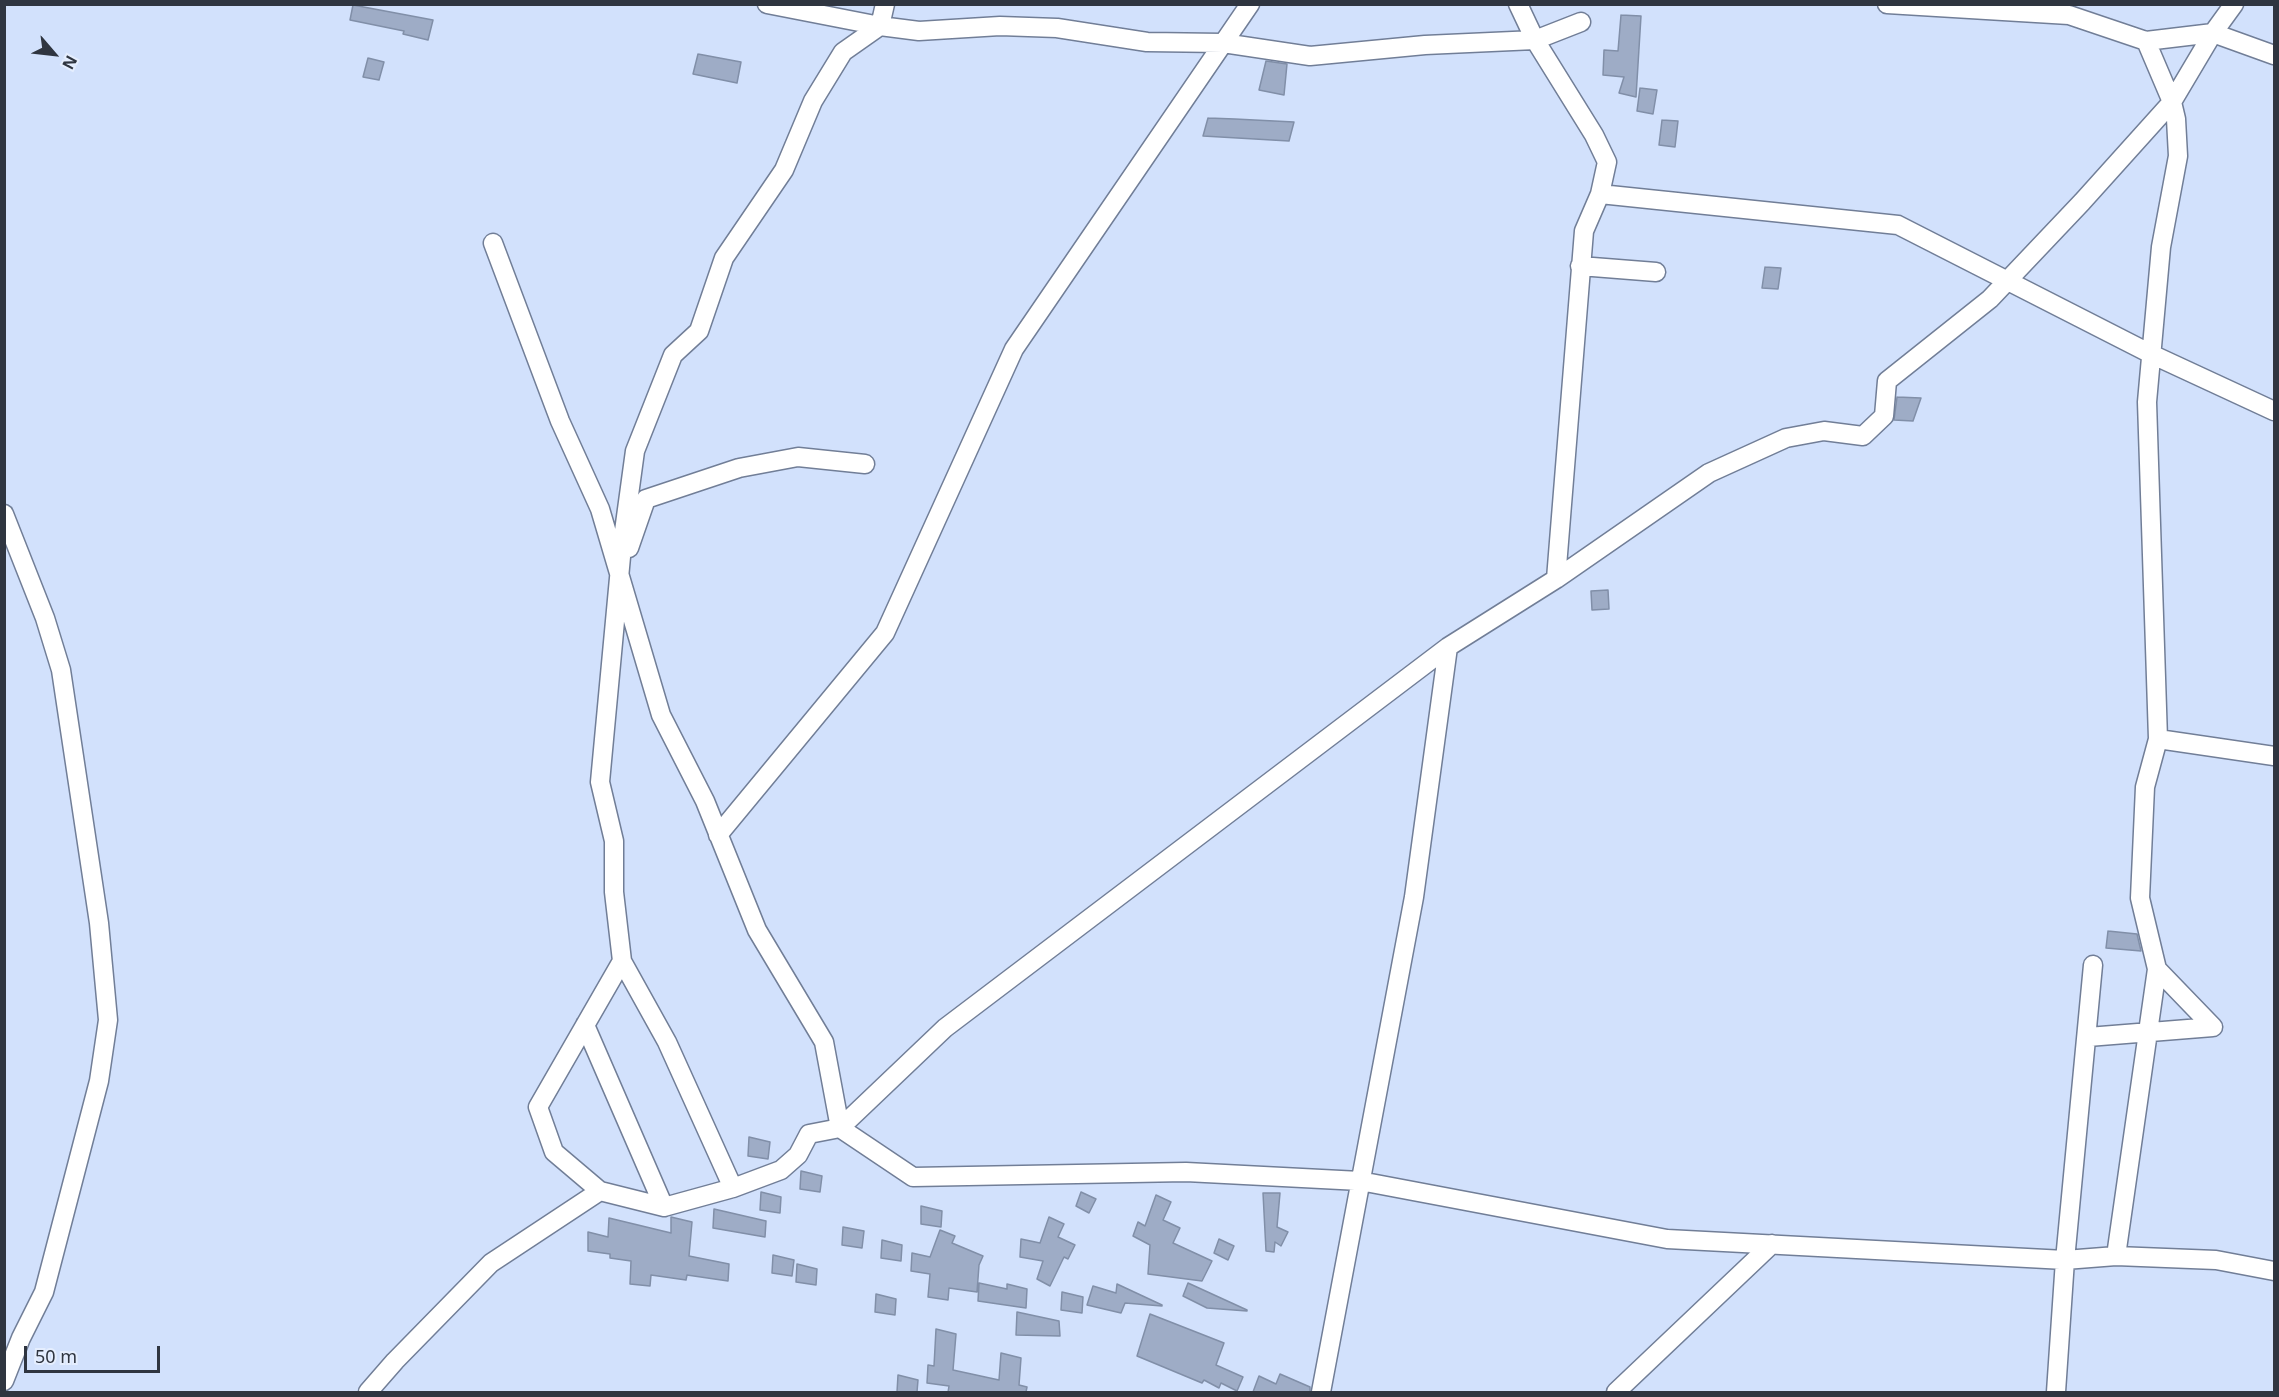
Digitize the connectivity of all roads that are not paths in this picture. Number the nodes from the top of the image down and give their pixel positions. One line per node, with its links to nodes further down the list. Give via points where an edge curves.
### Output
1 (767, 4): 8 (street)
2 (885, 4): 8 (street)
3 (1250, 4): 12 (street)
4 (1518, 4): 10 (street)
5 (1887, 4): 11 (street, via 2069,15)
6 (2234, 4): 9 (street)
7 (1581, 22): 10 (street)
8 (880, 26): 12 (street, via 919,31 1000,26 1057,28 1147,42); 24 (street, via 843,52 813,101 784,170 724,258 699,331 673,355 634,451)
9 (2213, 33): 11 (street); 13 (street); 14 (street)
10 (1534, 40): 12 (street, via 1310,56); 15 (street, via 1607,162)
11 (2146, 41): 14 (street)
12 (1223, 43): 29 (street, via 1014,349 885,633)
13 (2274, 55)
14 (2172, 102): 19 (street); 20 (street, via 2178,156 2161,247)
15 (1600, 194): 17 (street, via 1584,231); 19 (street, via 1898,225)
16 (493, 243): 24 (street, via 560,421 600,509)
17 (1580, 266): 18 (street); 25 (street)
18 (1656, 272)
19 (2007, 280): 20 (street); 25 (street, via 1990,299 1887,381 1884,416 1863,436 1824,431 1786,438 1709,473)
20 (2151, 354): 21 (street); 27 (street, via 2147,402)
21 (2274, 411)
22 (865, 464): 24 (street, via 798,457 739,468 646,499)
23 (4, 514): 45 (street, via 61,670 99,923 108,1020 99,1081 44,1292)
24 (620, 575): 29 (street, via 661,715); 30 (street, via 600,782 614,841 614,892)
25 (1556, 579): 26 (street)
26 (1448, 647): 36 (street, via 945,1028); 37 (street, via 1414,897)
27 (2158, 739): 28 (street); 32 (street, via 2145,786 2140,898)
28 (2274, 756)
29 (718, 835): 36 (street, via 757,930 824,1042)
30 (622, 961): 33 (street); 38 (street, via 667,1042)
31 (2093, 965): 35 (street)
32 (2157, 969): 34 (street); 34 (street, via 2213,1027)
33 (585, 1025): 39 (street, via 538,1107 554,1152); 40 (street)
34 (2148, 1032): 35 (street); 42 (street)
35 (2088, 1037): 43 (street)
36 (840, 1128): 37 (street, via 912,1177 1186,1172); 38 (street, via 809,1134 798,1155 780,1170)
37 (1360, 1181): 41 (street, via 1667,1239); 47 (street)
38 (734, 1188): 40 (street)
39 (600, 1191): 40 (street); 46 (street, via 491,1263)
40 (664, 1207)
41 (1772, 1244): 43 (street); 48 (street)
42 (2116, 1256): 43 (street); 44 (street, via 2216,1260)
43 (2065, 1260): 49 (street)
44 (2274, 1271)
45 (4, 1381)
46 (368, 1392)
47 (1321, 1392)
48 (1616, 1392)
49 (2056, 1392)

